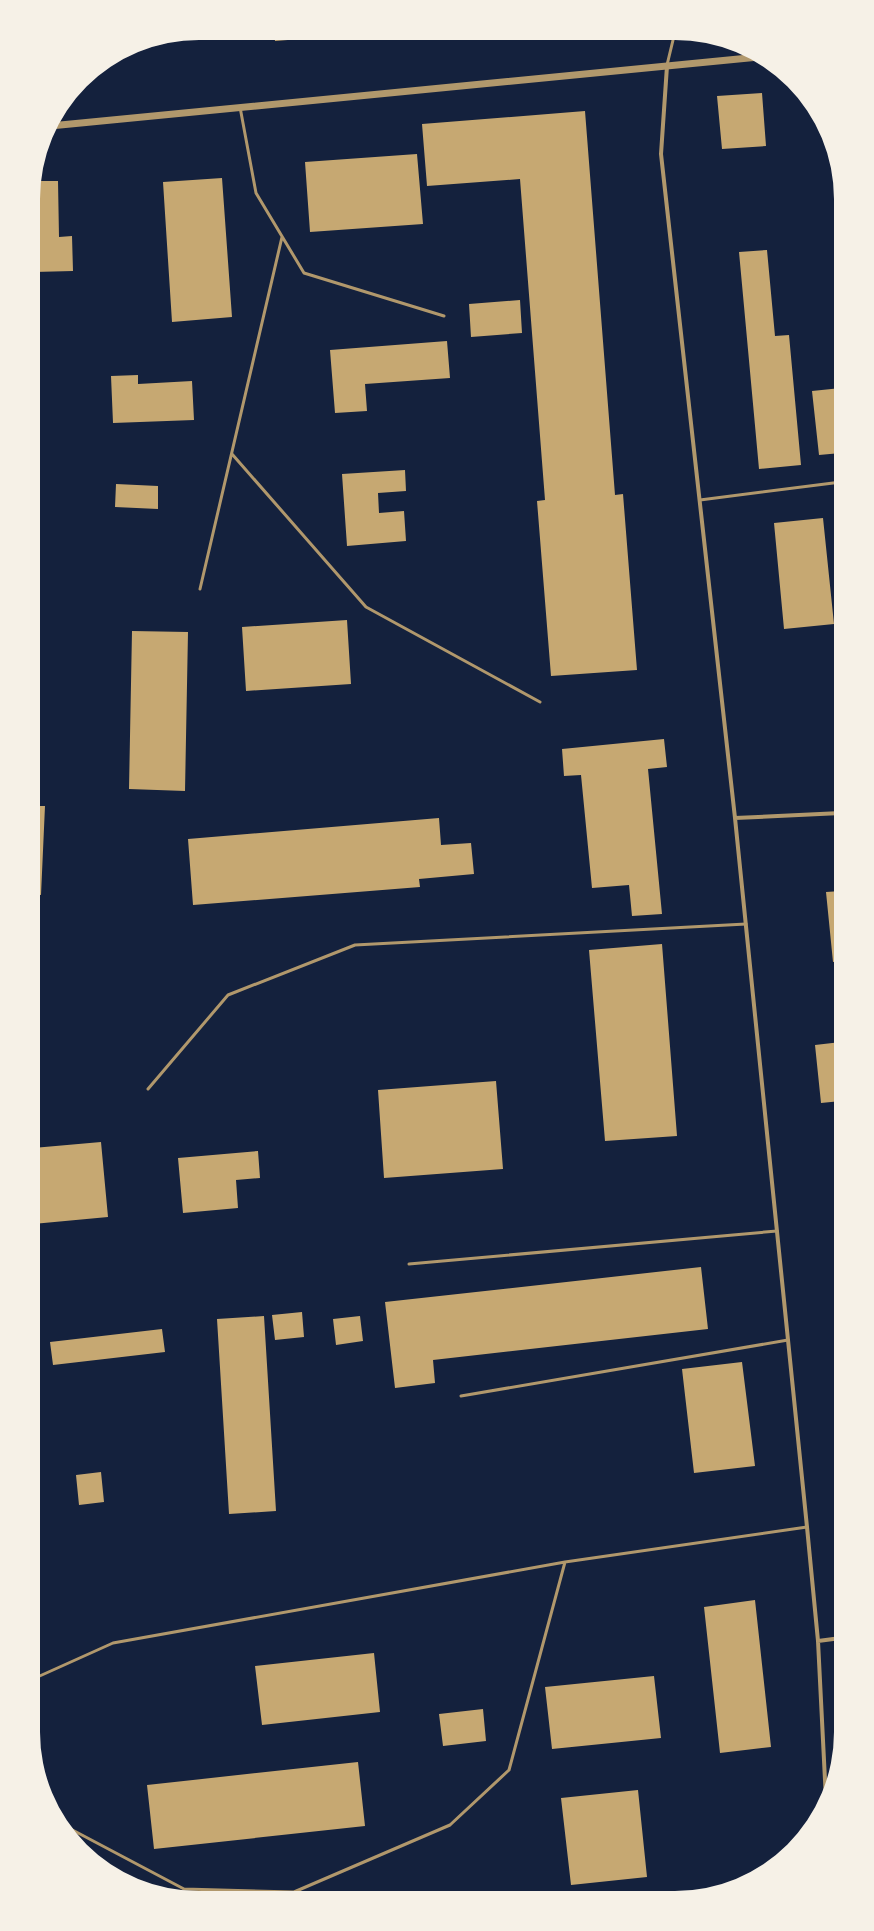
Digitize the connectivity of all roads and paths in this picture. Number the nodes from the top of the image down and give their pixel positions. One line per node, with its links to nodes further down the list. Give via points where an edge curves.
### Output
1 (673, 40): 3 (lane)
2 (749, 58): 3 (street)
3 (667, 65): 4 (street); 10 (street, via 661,154)
4 (240, 107): 5 (street); 6 (lane, via 256,193)
5 (58, 125)
6 (282, 237): 7 (lane, via 304,273); 8 (lane)
7 (444, 316)
8 (232, 454): 11 (lane); 12 (lane, via 366,606)
9 (834, 483): 10 (lane)
10 (700, 500): 14 (street)
11 (200, 589)
12 (540, 702)
13 (834, 813): 14 (street)
14 (735, 818): 15 (street)
15 (746, 924): 16 (lane, via 355,945 228,995); 17 (street)
16 (148, 1089)
17 (777, 1231): 18 (lane); 19 (street)
18 (409, 1264)
19 (788, 1340): 20 (lane); 21 (street)
20 (461, 1396)
21 (807, 1526): 22 (lane); 24 (street)
22 (565, 1562): 25 (lane, via 113,1643); 29 (lane, via 509,1770 450,1825)
23 (834, 1639): 24 (street)
24 (818, 1641): 26 (street)
25 (40, 1676)
26 (825, 1785)
27 (75, 1831): 28 (lane, via 184,1889)
28 (257, 1891)
29 (296, 1891)

